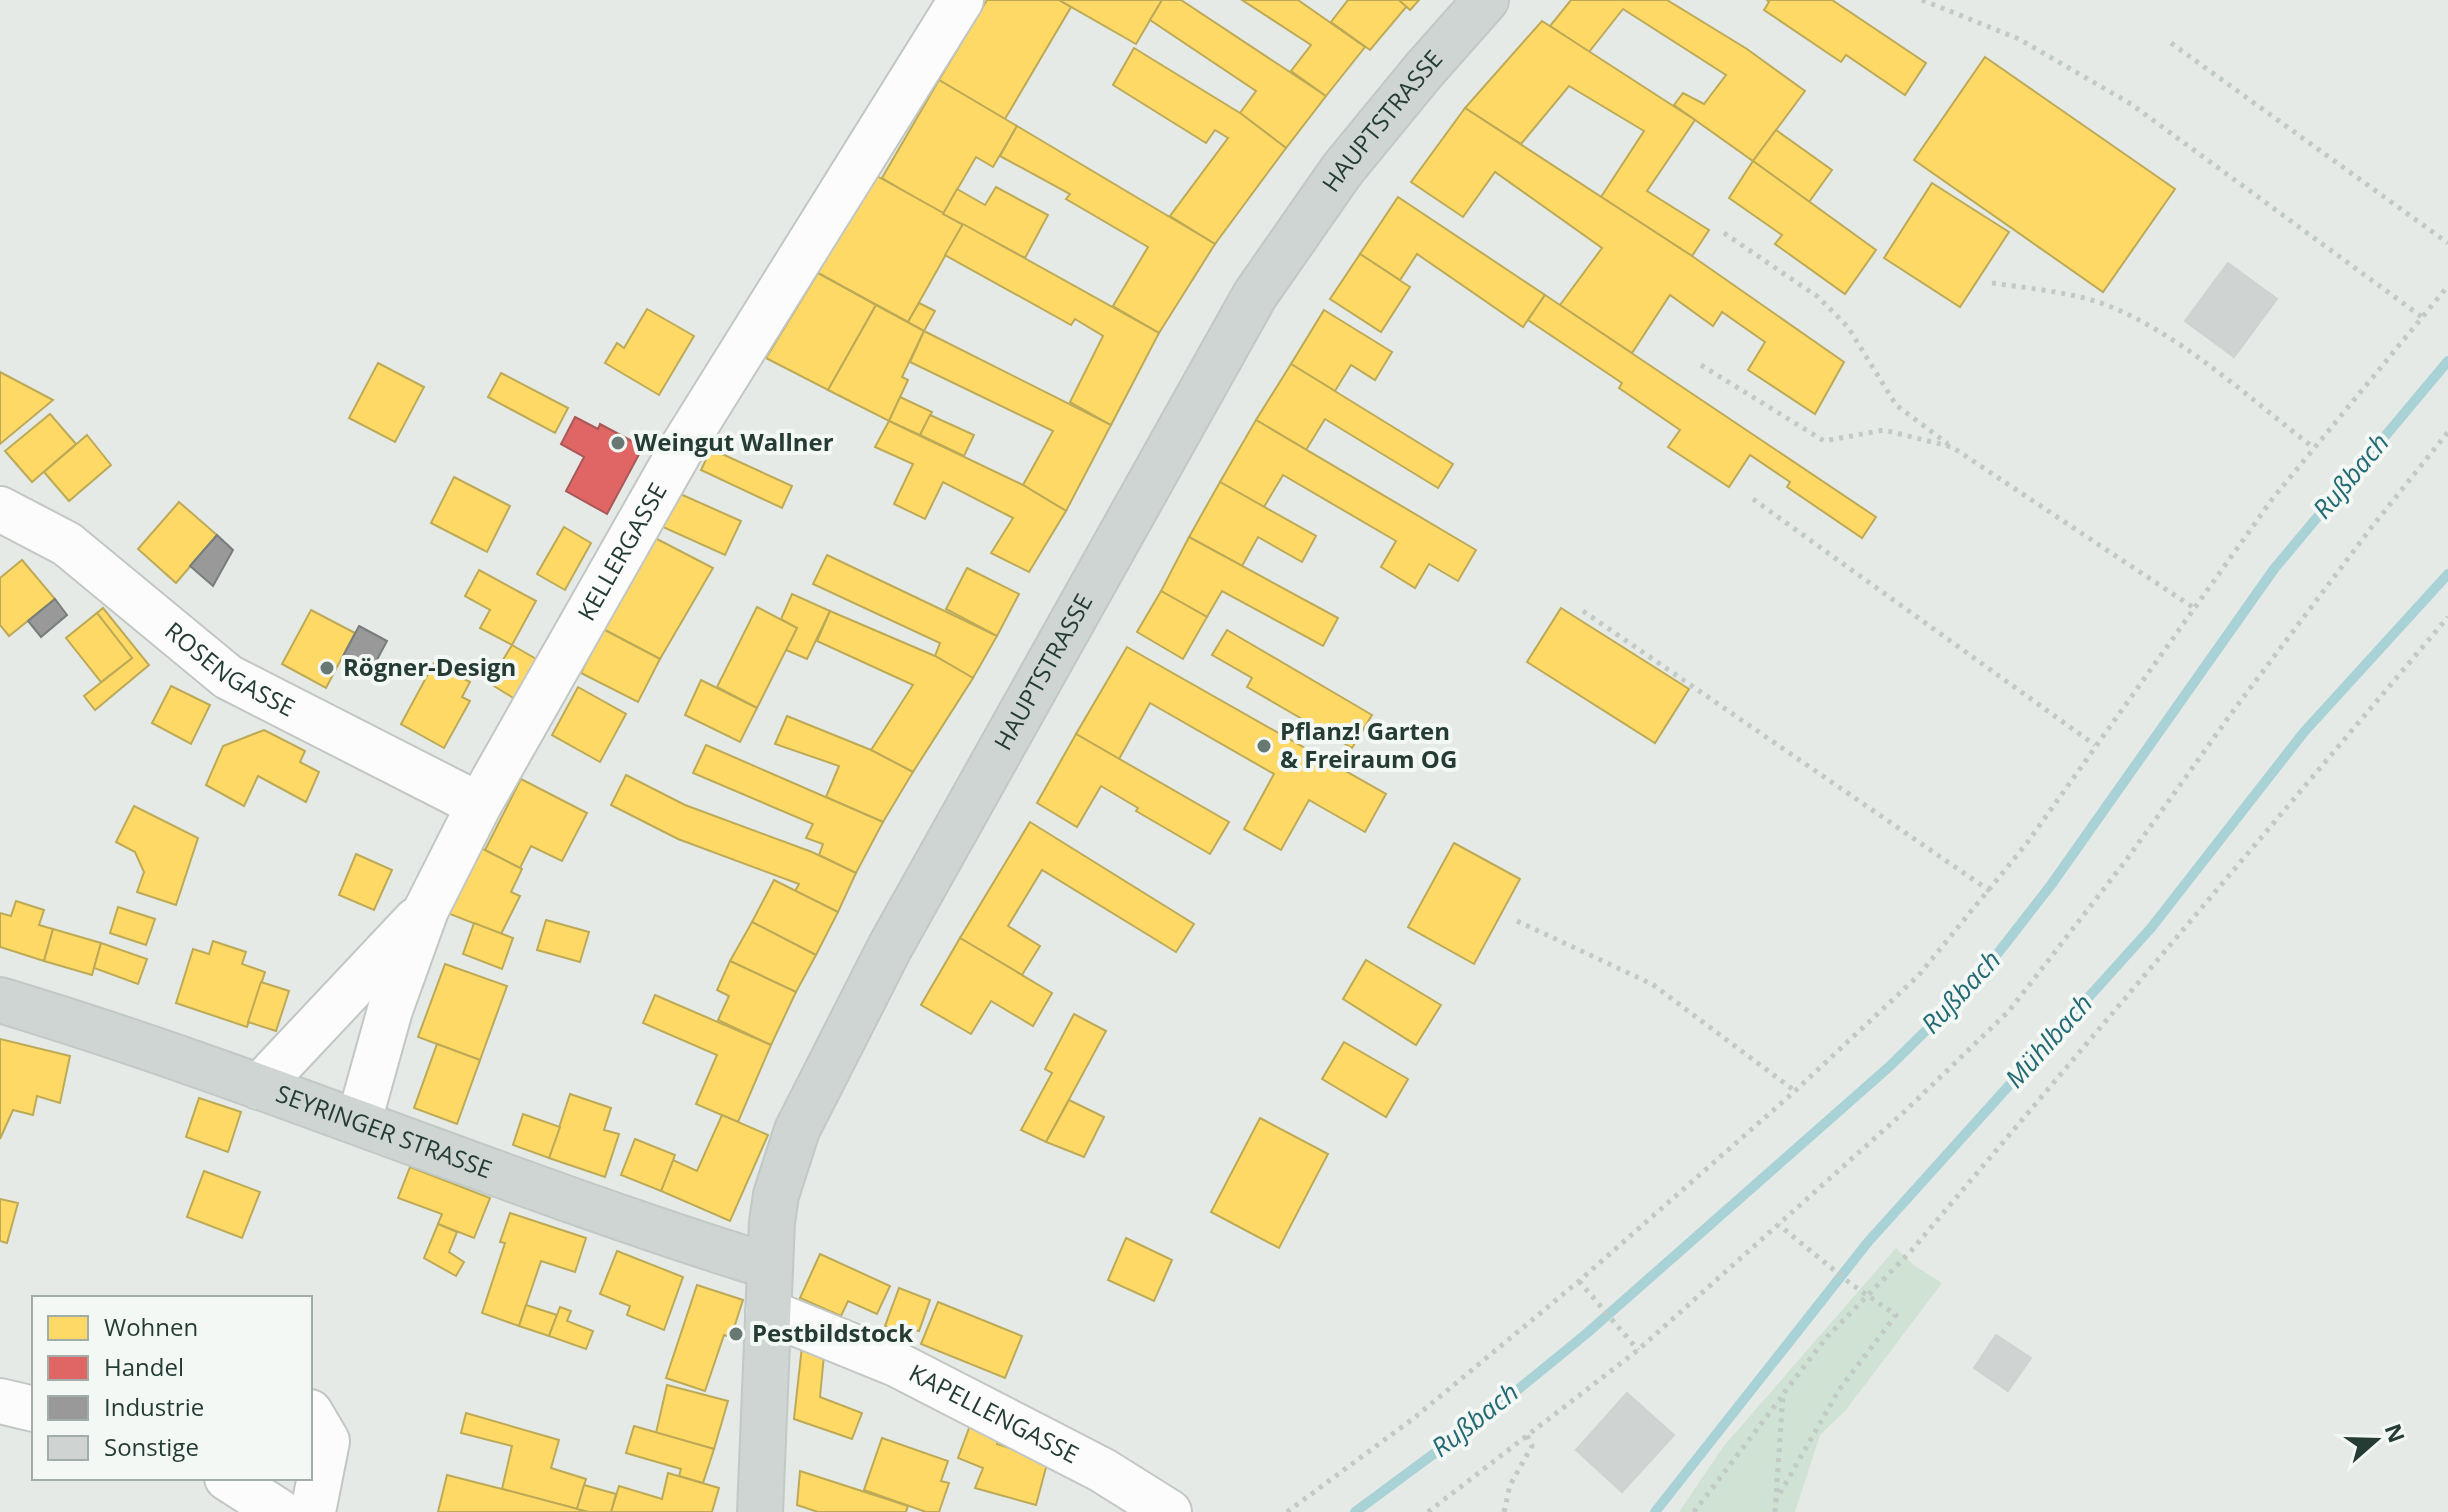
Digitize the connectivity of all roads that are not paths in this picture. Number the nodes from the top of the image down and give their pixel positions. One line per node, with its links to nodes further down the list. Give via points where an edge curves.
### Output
1 (961, 0): 4 (street, KELLERGASSE, via 680,451)
2 (1486, 0): 9 (main road, HAUPTSTRASSE, via 1342,170 1255,295 890,947 797,1130 776,1195)
3 (0, 509): 4 (street, ROSENGASSE, via 67,544 228,677)
4 (479, 805): 5 (street, KELLERGASSE)
5 (426, 910): 7 (street, KELLERGASSE); 8 (street, KELLERGASSE, via 390,1010)
6 (0, 1000): 7 (main road, SEYRINGER STRASSE)
7 (259, 1087): 8 (main road, SEYRINGER STRASSE)
8 (359, 1121): 9 (main road, SEYRINGER STRASSE)
9 (768, 1266): 10 (main road, HAUPTSTRASSE)
10 (768, 1312): 17 (main road, HAUPTSTRASSE); 18 (street, KAPELLENGASSE, via 896,1364 1102,1470)
11 (0, 1401): 12 (street)
12 (32, 1409)
13 (312, 1415): 16 (street, via 327,1441)
14 (230, 1480): 15 (street)
15 (280, 1512)
16 (313, 1512)
17 (760, 1512)
18 (1169, 1512)

